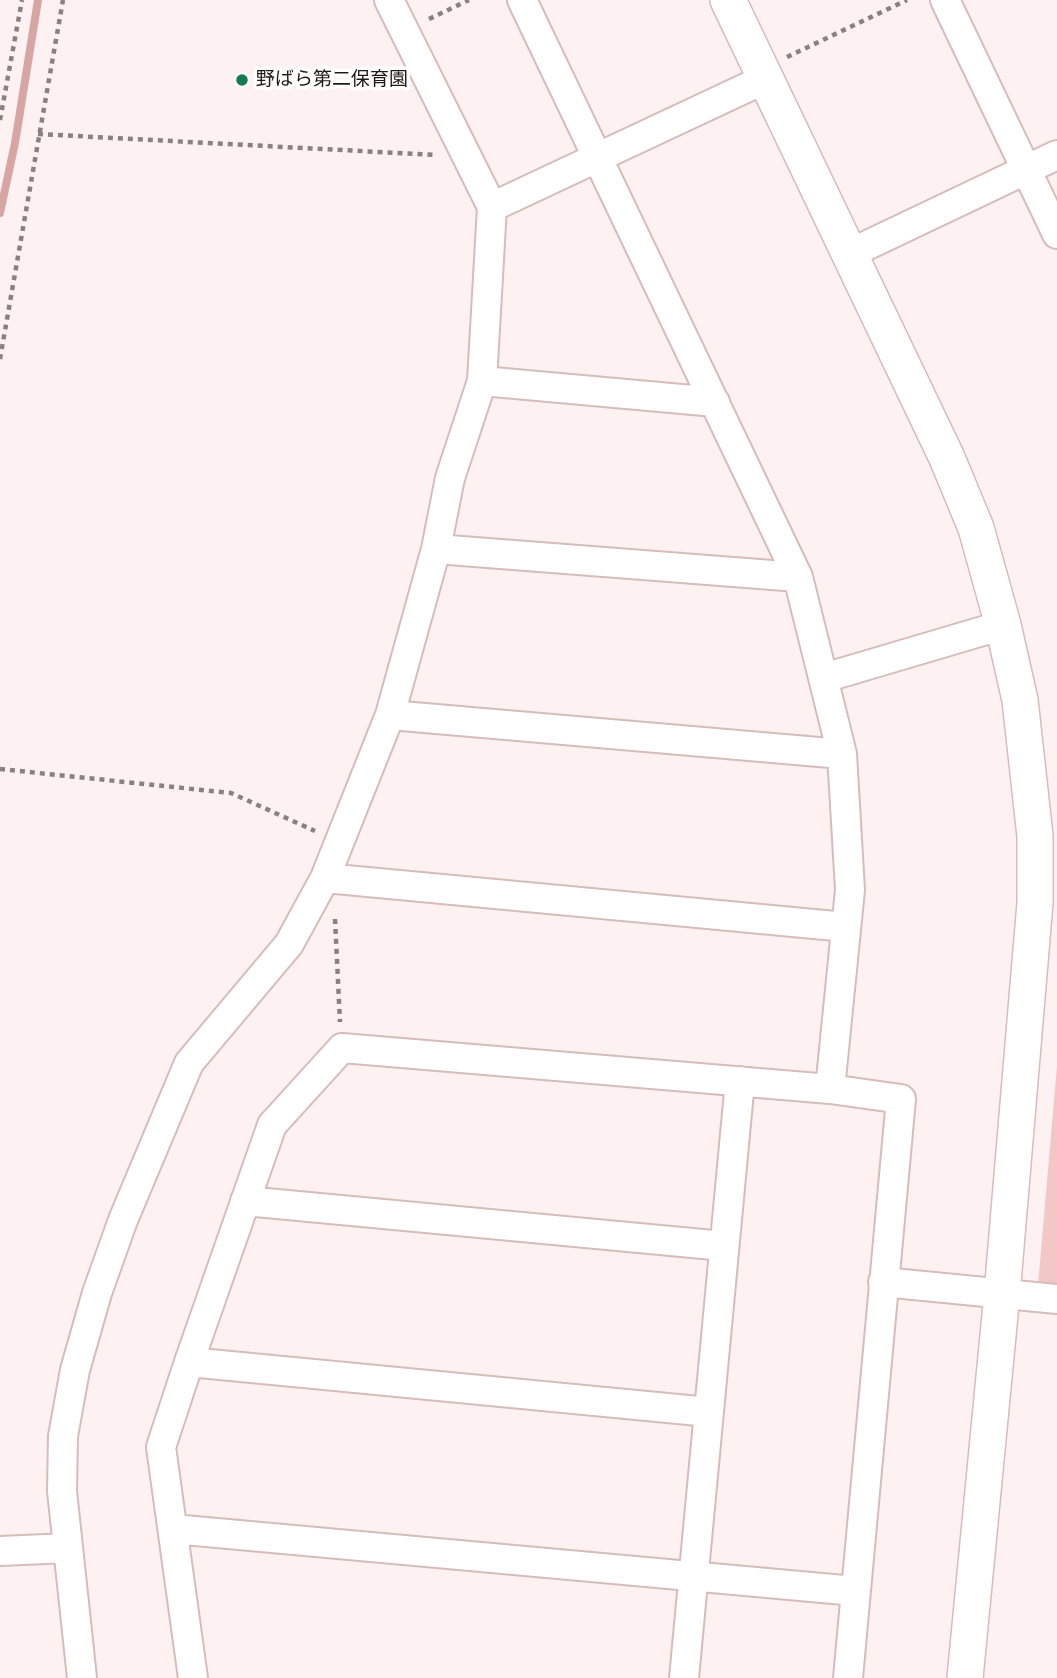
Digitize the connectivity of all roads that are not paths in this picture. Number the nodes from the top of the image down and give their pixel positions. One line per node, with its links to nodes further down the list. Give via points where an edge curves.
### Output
1 (388, 0): 9 (street)
2 (522, 0): 7 (street)
3 (728, 0): 5 (street)
4 (945, 0): 8 (street)
5 (763, 74): 7 (street); 11 (street)
6 (1057, 155): 8 (street)
7 (598, 158): 9 (street); 13 (street)
8 (1026, 170): 10 (street); 11 (street)
9 (492, 207): 12 (street)
10 (1057, 234)
11 (851, 253): 16 (street, via 976,528)
12 (482, 381): 13 (street); 14 (street, via 450,478)
13 (715, 402): 15 (street)
14 (436, 549): 15 (street); 18 (street)
15 (798, 577): 17 (street)
16 (1003, 625): 17 (street); 27 (street, via 1020,700 1035,836 1035,903)
17 (824, 678): 19 (street)
18 (390, 715): 19 (street); 20 (street)
19 (842, 754): 21 (street, via 850,890)
20 (325, 878): 21 (street); 32 (street, via 289,944 189,1063 123,1220 75,1370 63,1436)
21 (846, 927): 23 (street)
22 (740, 1081): 23 (street); 24 (street, via 342,1048 272,1125); 25 (street)
23 (830, 1089): 26 (street, via 901,1100)
24 (245, 1201): 25 (street); 29 (street)
25 (724, 1247): 30 (street)
26 (883, 1282): 27 (street); 35 (street)
27 (1002, 1294): 28 (street); 40 (street)
28 (1057, 1299)
29 (189, 1362): 30 (street); 31 (street, via 161,1447)
30 (709, 1412): 34 (street)
31 (173, 1529): 34 (street); 37 (street)
32 (68, 1548): 33 (street); 36 (street)
33 (0, 1551)
34 (695, 1578): 35 (street); 38 (street)
35 (855, 1591): 39 (street)
36 (82, 1678)
37 (193, 1678)
38 (684, 1678)
39 (848, 1678)
40 (965, 1678)

